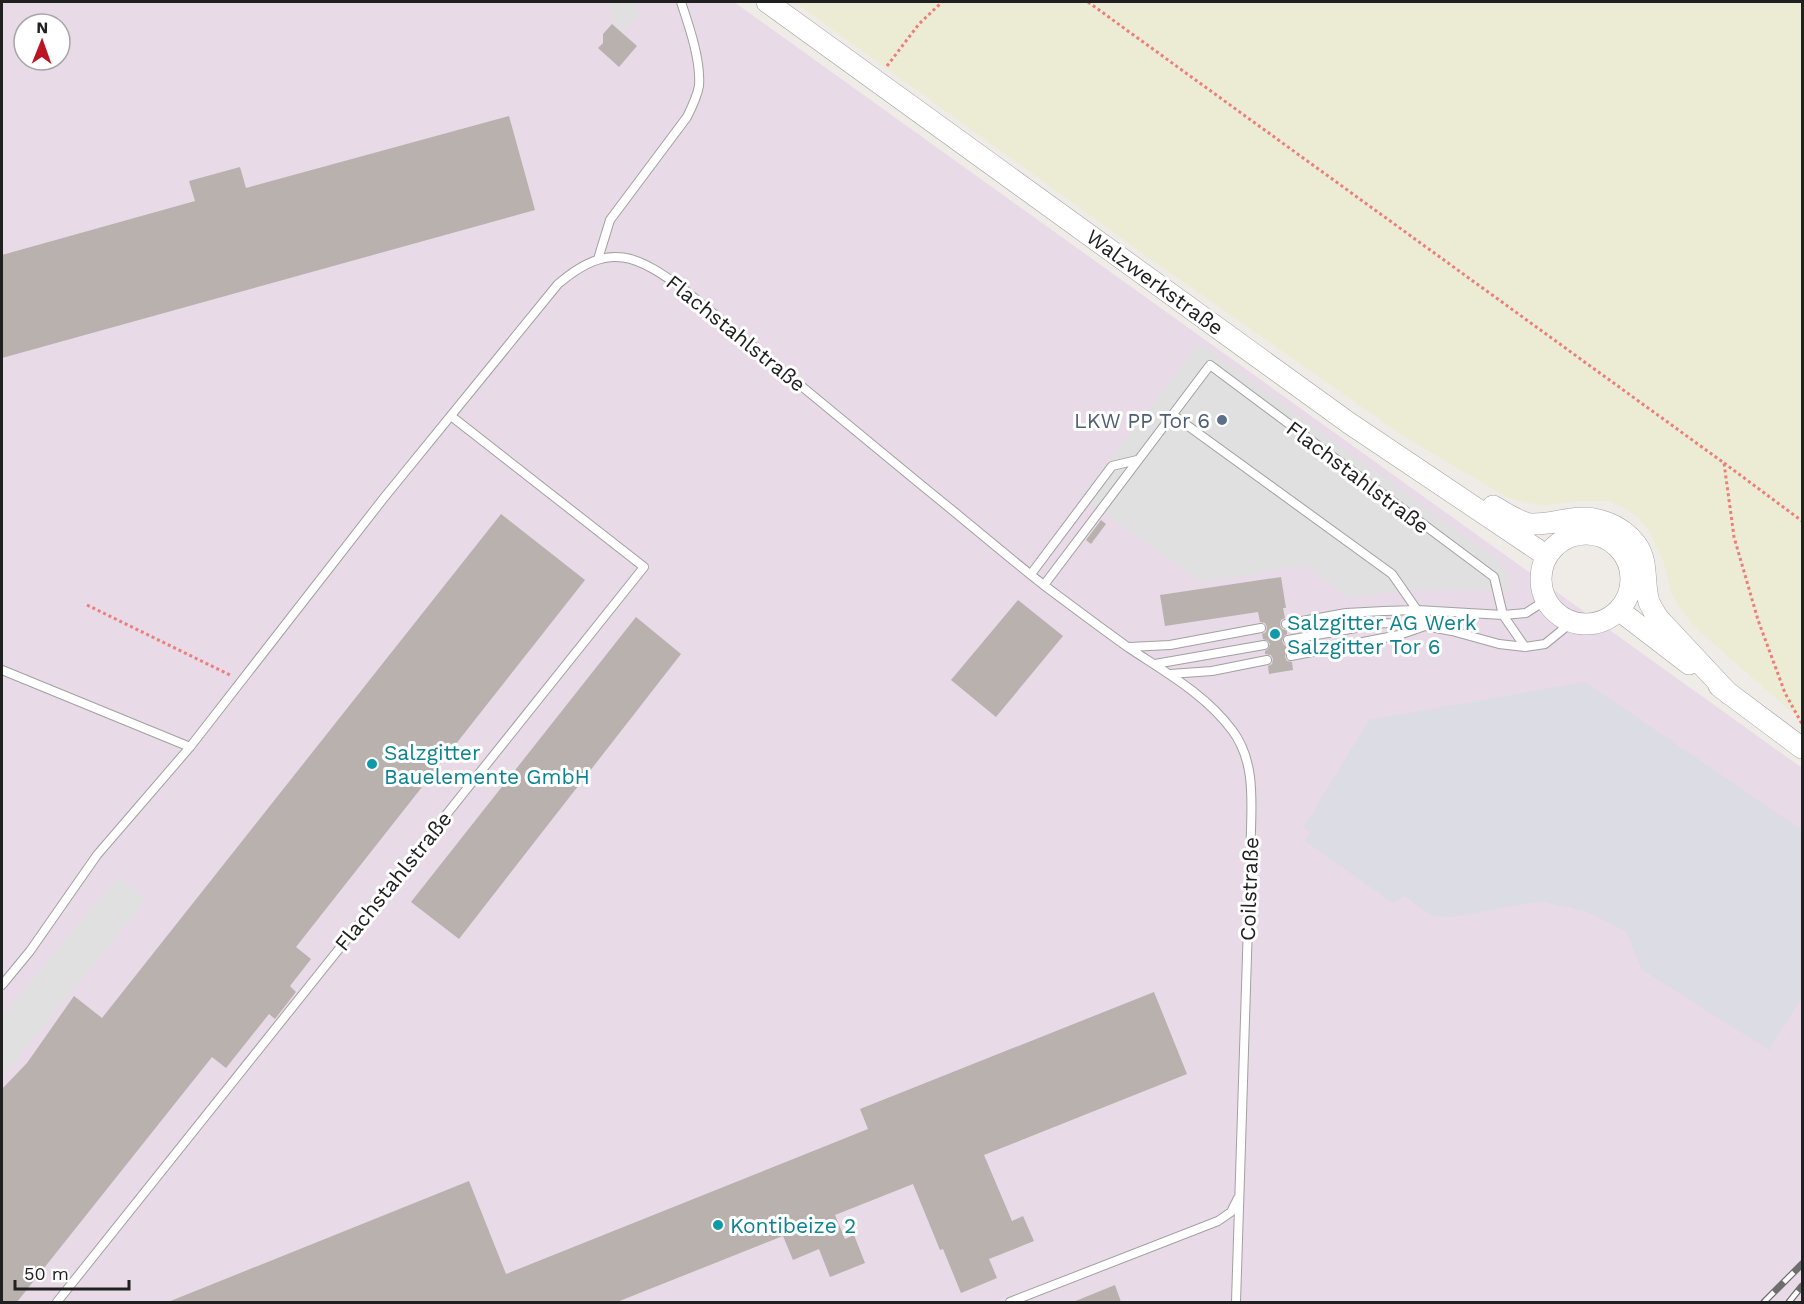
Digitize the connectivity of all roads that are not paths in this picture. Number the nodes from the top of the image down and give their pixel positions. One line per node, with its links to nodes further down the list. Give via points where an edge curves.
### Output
1 (681, 2): 3 (lane, via 698,66 695,101 610,220)
2 (767, 2): 6 (street, Walzwerkstraße)
3 (598, 259): 5 (lane, Flachstahlstraße, via 558,284); 9 (lane, Flachstahlstraße, via 627,258 661,272)
4 (1173, 415): 7 (lane, Flachstahlstraße); 12 (lane, via 1392,574); 14 (lane, Flachstahlstraße, via 1210,365 1494,577)
5 (451, 416): 29 (lane, Flachstahlstraße); 33 (lane, Flachstahlstraße, via 644,567)
6 (1402, 459): 8 (street, Walzwerkstraße); 28 (street, via 1528,524 1597,519 1619,529 1636,544 1643,557 1650,603 1658,618)
7 (1138, 460): 9 (lane, via 1112,466); 10 (lane, Flachstahlstraße)
8 (1547, 556): 11 (street, via 1541,582); 13 (street, via 1570,537 1585,534 1614,543 1624,554 1632,583)
9 (1031, 574): 10 (lane, Flachstahlstraße)
10 (1044, 585): 21 (lane, Flachstahlstraße)
11 (1546, 600): 14 (lane, via 1526,614); 15 (street, via 1557,614)
12 (1417, 610): 14 (lane); 16 (lane, via 1346,613); 17 (lane)
13 (1620, 611): 15 (street, via 1593,625); 28 (street)
14 (1503, 615): 22 (lane, Flachstahlstraße)
15 (1572, 622): 22 (lane, via 1545,644)
16 (1286, 624)
17 (1425, 626): 19 (lane, via 1384,623); 22 (lane); 23 (lane, via 1399,635)
18 (1261, 628): 21 (lane, via 1170,645)
19 (1288, 640)
20 (1264, 645): 25 (lane)
21 (1128, 647): 25 (lane, Coilstraße)
22 (1525, 647)
23 (1291, 656)
24 (1266, 660): 27 (lane, via 1212,671)
25 (1155, 664): 27 (lane, Coilstraße)
26 (2, 670): 29 (lane)
27 (1169, 674): 32 (lane, Coilstraße, via 1203,699 1232,730 1248,761 1251,830)
28 (1729, 694): 30 (street)
29 (190, 747): 31 (lane, Flachstahlstraße, via 97,855)
30 (1803, 748)
31 (2, 985)
32 (1240, 1186): 34 (lane, Coilstraße, via 1231,1212 1218,1221); 35 (lane, Coilstraße)
33 (57, 1302)
34 (1010, 1302)
35 (1236, 1302)

